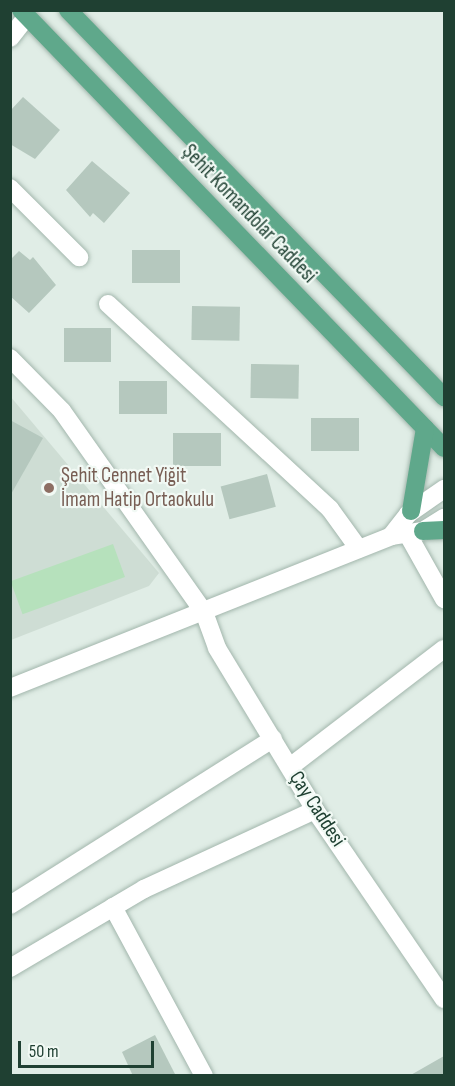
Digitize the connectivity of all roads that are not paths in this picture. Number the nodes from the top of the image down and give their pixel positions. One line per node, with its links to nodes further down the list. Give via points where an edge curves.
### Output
1 (68, 10): 8 (main road, Şehit Komandolar Caddesi)
2 (24, 13): 3 (street); 9 (main road, Şehit Komandolar Caddesi)
3 (10, 38)
4 (10, 188): 5 (street)
5 (78, 257)
6 (108, 304): 16 (street, via 330,509)
7 (10, 358): 18 (street, Çay Caddesi, via 62,411)
8 (440, 390)
9 (425, 428): 10 (main road, Şehit Komandolar Caddesi); 12 (main road)
10 (444, 448)
11 (444, 489): 12 (street)
12 (411, 512): 15 (street)
13 (444, 518): 15 (street)
14 (444, 530): 15 (main road)
15 (407, 533): 16 (street); 17 (street)
16 (359, 549): 18 (street)
17 (444, 599)
18 (204, 612): 20 (street); 21 (street, Çay Caddesi, via 217,648)
19 (444, 649): 22 (street)
20 (10, 687)
21 (273, 739): 22 (street, Çay Caddesi); 24 (street)
22 (290, 767): 23 (street, Çay Caddesi)
23 (315, 810): 25 (street); 27 (street, Çay Caddesi)
24 (10, 905)
25 (113, 907): 26 (street); 28 (street)
26 (10, 968)
27 (444, 999)
28 (204, 1076)

